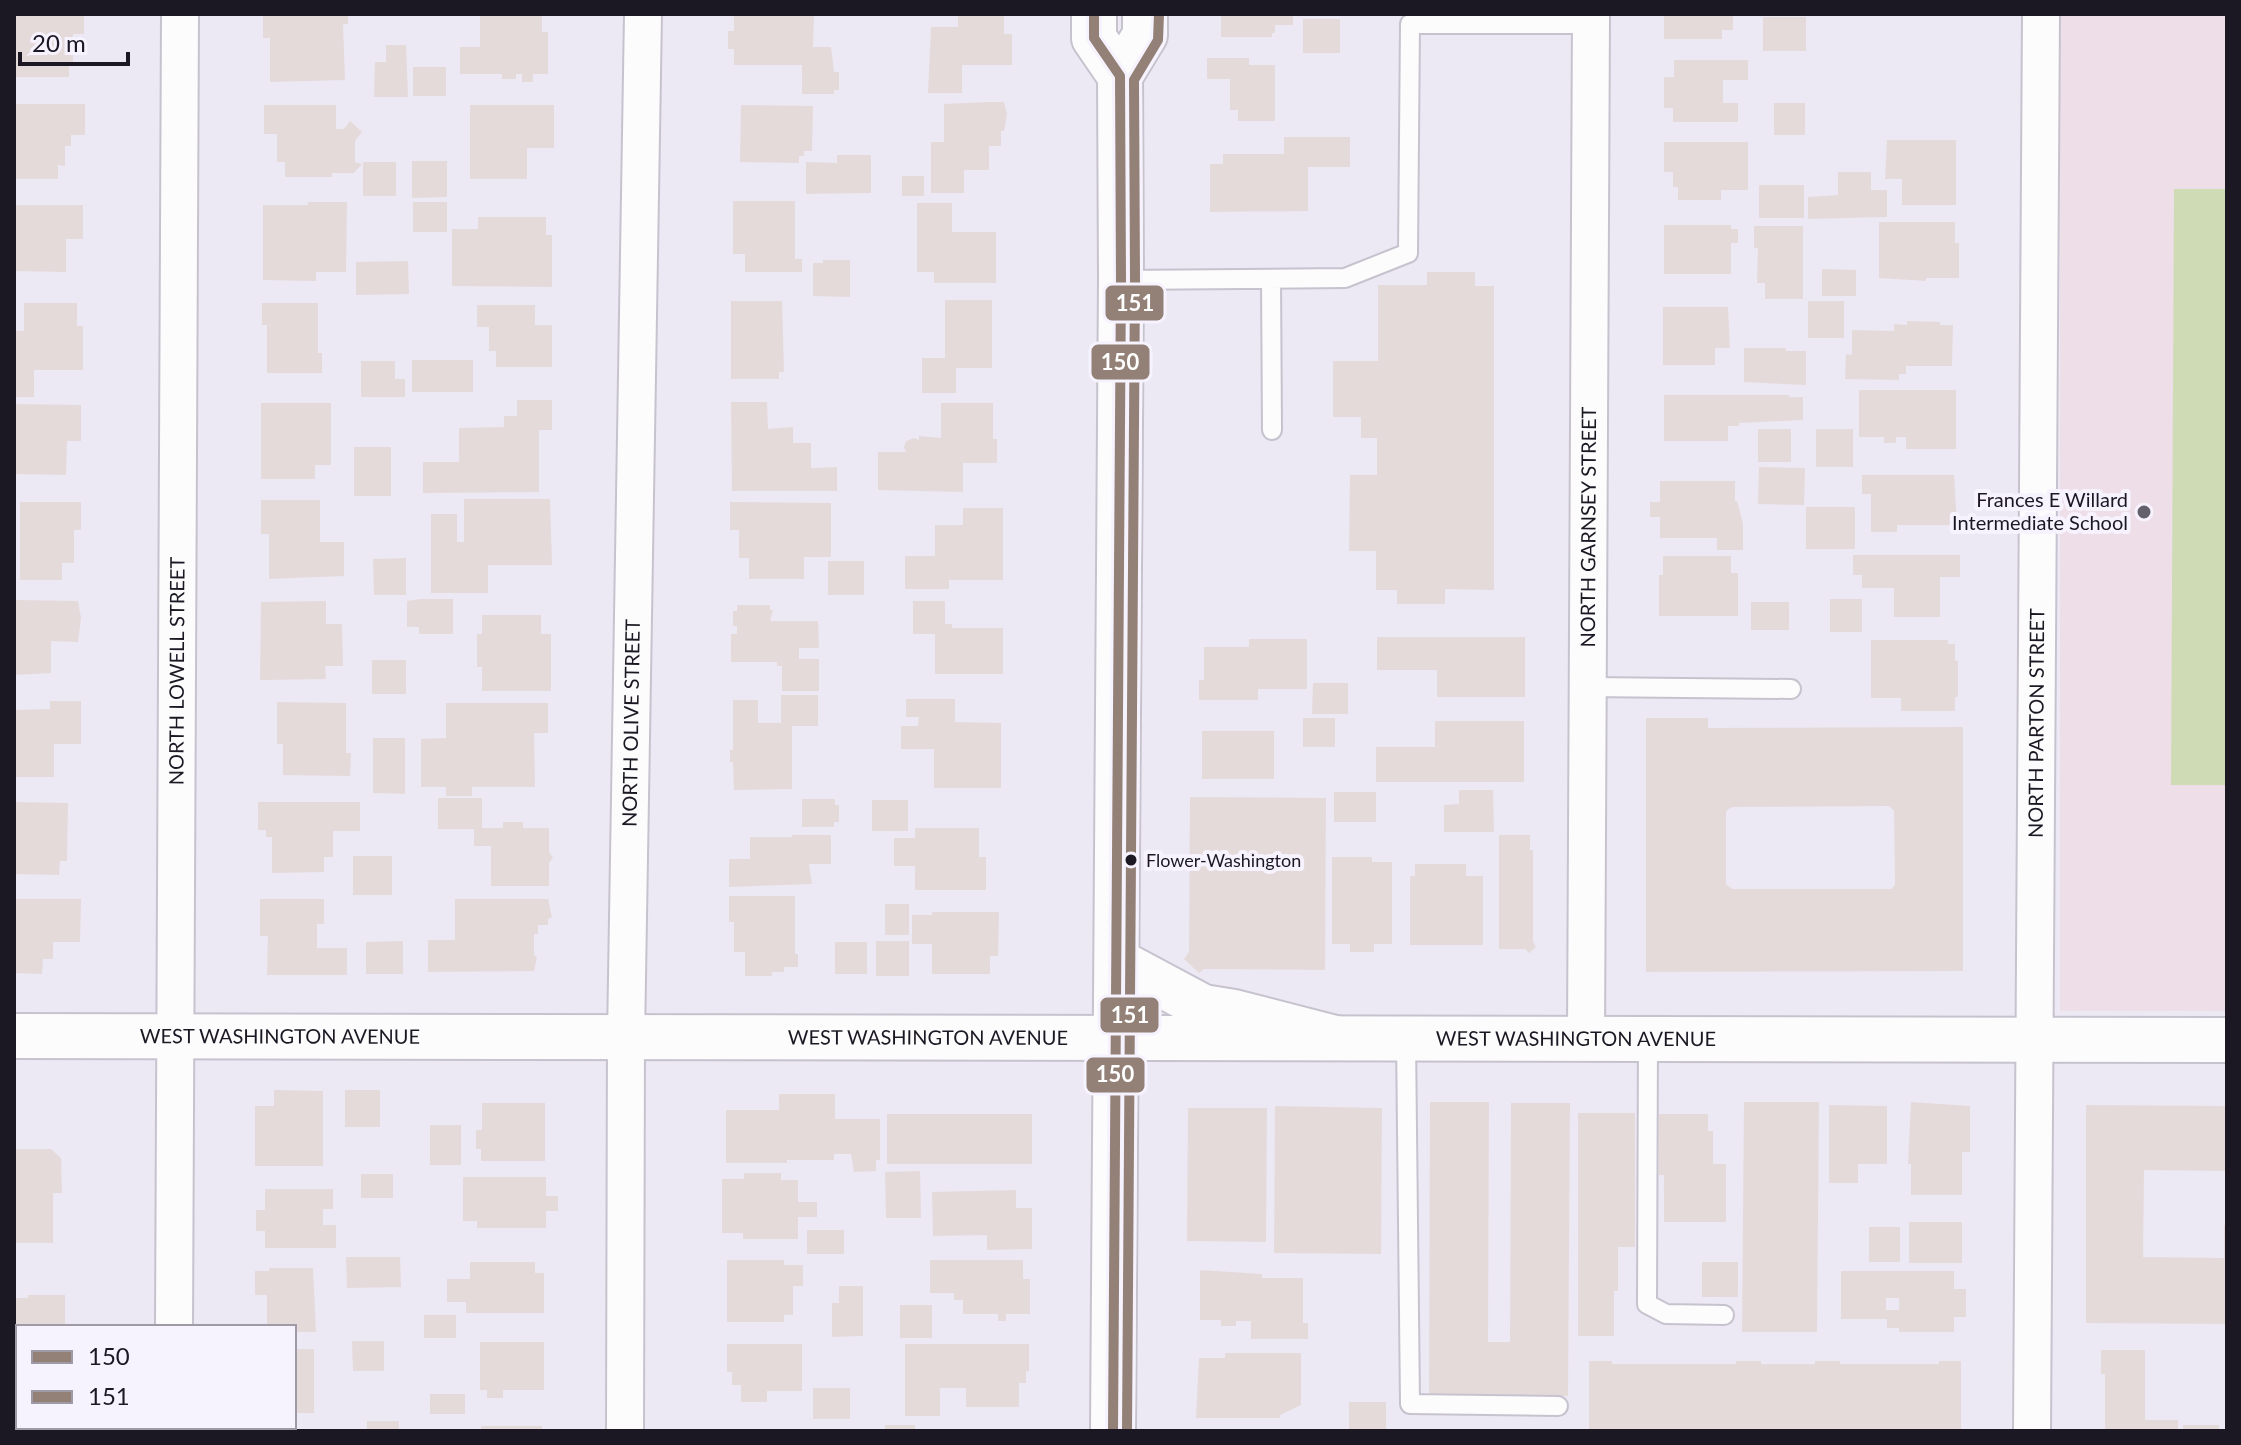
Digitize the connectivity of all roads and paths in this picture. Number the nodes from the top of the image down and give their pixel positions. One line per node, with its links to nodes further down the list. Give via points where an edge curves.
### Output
1 (180, 14): 15 (street, NORTH LOWELL STREET)
2 (643, 14): 16 (street, NORTH OLIVE STREET)
3 (1094, 14): 7 (street, via 1094,38)
4 (1145, 14): 7 (street, via 1145,35)
5 (2041, 14): 22 (street, NORTH PARTON STREET)
6 (1591, 19): 8 (lane, via 1410,24 1408,253 1345,278); 11 (street, NORTH GARNSEY STREET)
7 (1120, 76): 9 (street)
8 (1271, 279): 9 (lane); 10 (lane)
9 (1121, 280): 13 (street)
10 (1272, 430)
11 (1588, 687): 12 (lane); 21 (street, NORTH GARNSEY STREET)
12 (1791, 689)
13 (1117, 961): 17 (street); 18 (street, via 1203,1007)
14 (14, 1036): 15 (street, WEST WASHINGTON AVENUE)
15 (175, 1036): 16 (street, WEST WASHINGTON AVENUE); 25 (street, NORTH LOWELL STREET)
16 (626, 1038): 17 (street, WEST WASHINGTON AVENUE); 27 (street, NORTH OLIVE STREET)
17 (1117, 1038): 18 (street, WEST WASHINGTON AVENUE); 28 (street)
18 (1335, 1038): 19 (street, WEST WASHINGTON AVENUE)
19 (1406, 1038): 21 (street, WEST WASHINGTON AVENUE); 26 (lane, via 1410,1404)
20 (1648, 1038): 21 (street, WEST WASHINGTON AVENUE); 22 (street, WEST WASHINGTON AVENUE); 24 (lane, via 1647,1304 1666,1314)
21 (1586, 1039)
22 (2034, 1039): 23 (street, WEST WASHINGTON AVENUE); 29 (street, NORTH PARTON STREET)
23 (2227, 1040)
24 (1724, 1315)
25 (174, 1325)
26 (1558, 1406)
27 (625, 1431)
28 (1113, 1431)
29 (2032, 1431)

